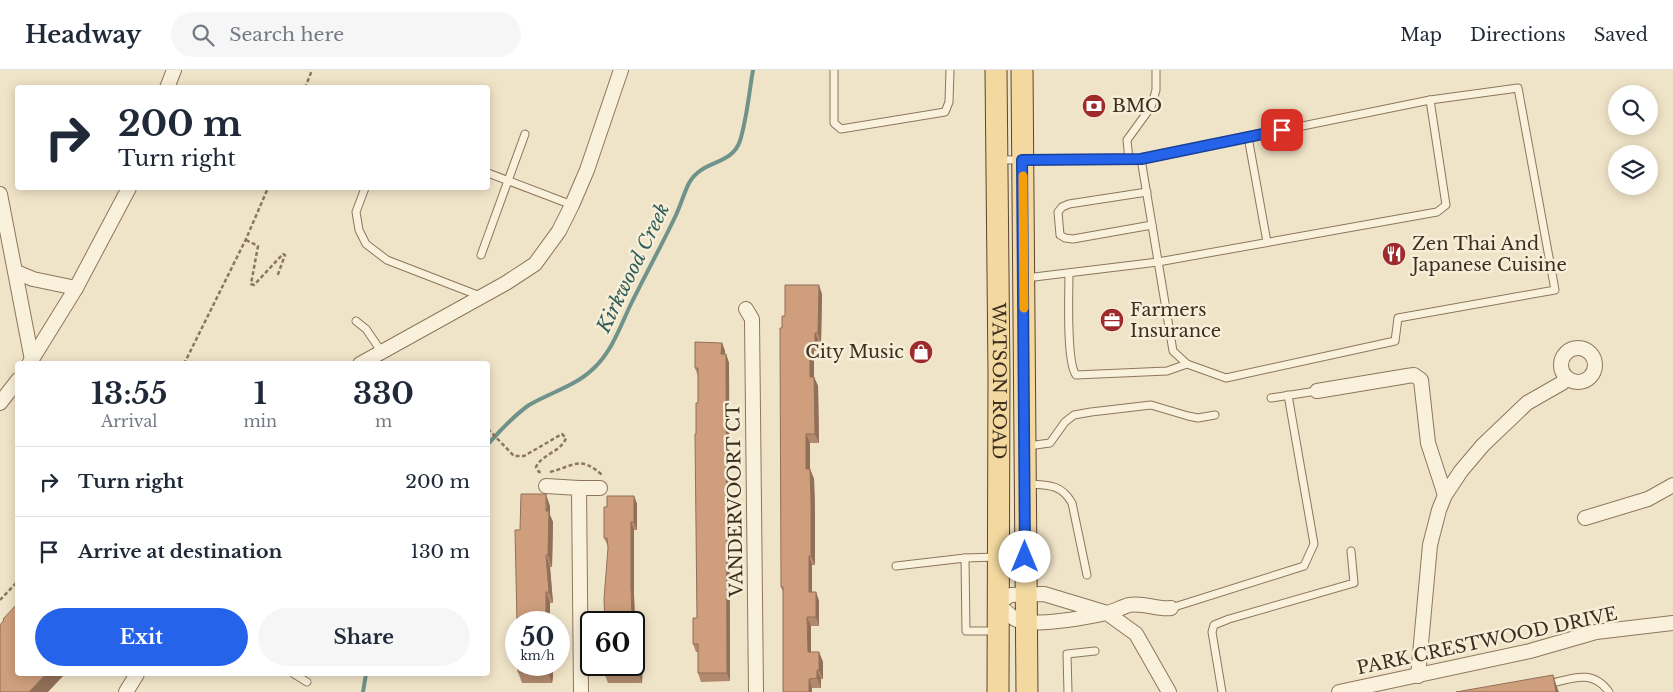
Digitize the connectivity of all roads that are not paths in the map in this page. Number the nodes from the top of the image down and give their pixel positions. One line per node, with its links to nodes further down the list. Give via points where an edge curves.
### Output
1 (174, 70): 8 (street)
2 (620, 70): 22 (street)
3 (834, 70): 4 (lane, via 834,123 841,129 945,112 949,102)
4 (950, 70)
5 (996, 70): 13 (main road, WATSON ROAD)
6 (1022, 70): 14 (main road, WATSON ROAD)
7 (1156, 70): 15 (lane, via 1156,90 1151,107 1127,140)
8 (168, 85)
9 (1430, 100): 11 (lane); 24 (lane, via 1446,205 1437,212); 38 (lane, via 1518,88 1555,290 1398,318 1395,341 1226,378)
10 (525, 134): 17 (lane)
11 (1248, 137): 12 (lane); 24 (lane)
12 (1141, 159): 15 (lane); 20 (lane)
13 (997, 160): 14 (lane); 55 (main road, WATSON ROAD)
14 (1022, 160): 15 (lane); 29 (main road, WATSON ROAD)
15 (1129, 160)
16 (490, 175): 17 (lane)
17 (508, 181): 22 (lane); 25 (lane)
18 (128, 190): 30 (street)
19 (364, 190): 31 (lane, via 356,212 358,230 366,244 387,260)
20 (1147, 192): 23 (lane); 23 (lane, via 1062,207 1058,212 1060,235 1072,239)
21 (0, 194): 27 (street)
22 (572, 205): 31 (street, via 559,231 535,264)
23 (1152, 225): 26 (lane)
24 (1267, 242): 26 (lane)
25 (481, 255)
26 (1158, 262): 28 (lane); 38 (lane, via 1173,351)
27 (16, 272): 30 (street); 35 (street)
28 (1069, 273): 29 (lane); 38 (lane, via 1071,362 1076,375 1167,371)
29 (1024, 278): 46 (main road, WATSON ROAD)
30 (76, 288): 36 (street)
31 (481, 296): 34 (street)
32 (746, 309): 74 (street, VANDERVOORT CT, via 752,319)
33 (356, 321): 34 (lane, via 366,329)
34 (381, 351): 37 (street)
35 (30, 361)
36 (31, 361)
37 (365, 361)
38 (1187, 364)
39 (1567, 378): 52 (street, via 1520,409 1460,471)
40 (15, 384): 44 (street)
41 (1317, 391): 42 (lane); 52 (street, via 1414,375 1421,380 1428,444)
42 (1288, 395): 43 (lane); 61 (lane, via 1314,544 1304,566)
43 (1270, 398)
44 (0, 403)
45 (1215, 415): 46 (lane, via 1193,417 1150,404 1090,412 1074,415 1050,443)
46 (1026, 446): 47 (main road, WATSON ROAD)
47 (1026, 484): 58 (lane, via 1048,485 1067,494 1072,503); 59 (main road, WATSON ROAD)
48 (1673, 485): 53 (street, via 1648,498)
49 (546, 486): 50 (street)
50 (579, 488): 51 (street); 73 (street)
51 (600, 488)
52 (1445, 495): 69 (street, via 1430,545)
53 (1585, 518)
54 (1351, 551): 79 (lane, via 1354,583 1214,625 1212,632)
55 (997, 557): 56 (lane); 60 (main road, WATSON ROAD)
56 (965, 558): 57 (lane); 65 (lane, via 966,631)
57 (896, 566)
58 (1087, 575)
59 (1025, 594): 60 (street, via 1010,595); 62 (street, via 1044,594); 63 (main road, WATSON ROAD)
60 (997, 603): 63 (street, via 1015,619); 65 (main road, WATSON ROAD)
61 (1172, 608): 62 (street, via 1163,610 1141,604)
62 (1107, 613): 63 (street); 78 (street, via 1136,634)
63 (1025, 622): 76 (main road, WATSON ROAD)
64 (1673, 623): 69 (street, PARK CRESTWOOD DRIVE, via 1596,632 1530,651)
65 (997, 630): 75 (main road, WATSON ROAD)
66 (1095, 650): 77 (lane, via 1067,654)
67 (136, 676): 72 (street)
68 (297, 676): 70 (lane)
69 (1418, 676): 80 (street, PARK CRESTWOOD DRIVE)
70 (307, 682)
71 (1536, 686): 81 (lane, via 1582,677 1594,678)
72 (126, 692)
73 (582, 692)
74 (756, 692)
75 (998, 692)
76 (1027, 692)
77 (1068, 692)
78 (1168, 692)
79 (1222, 692)
80 (1339, 692)
81 (1608, 692)

